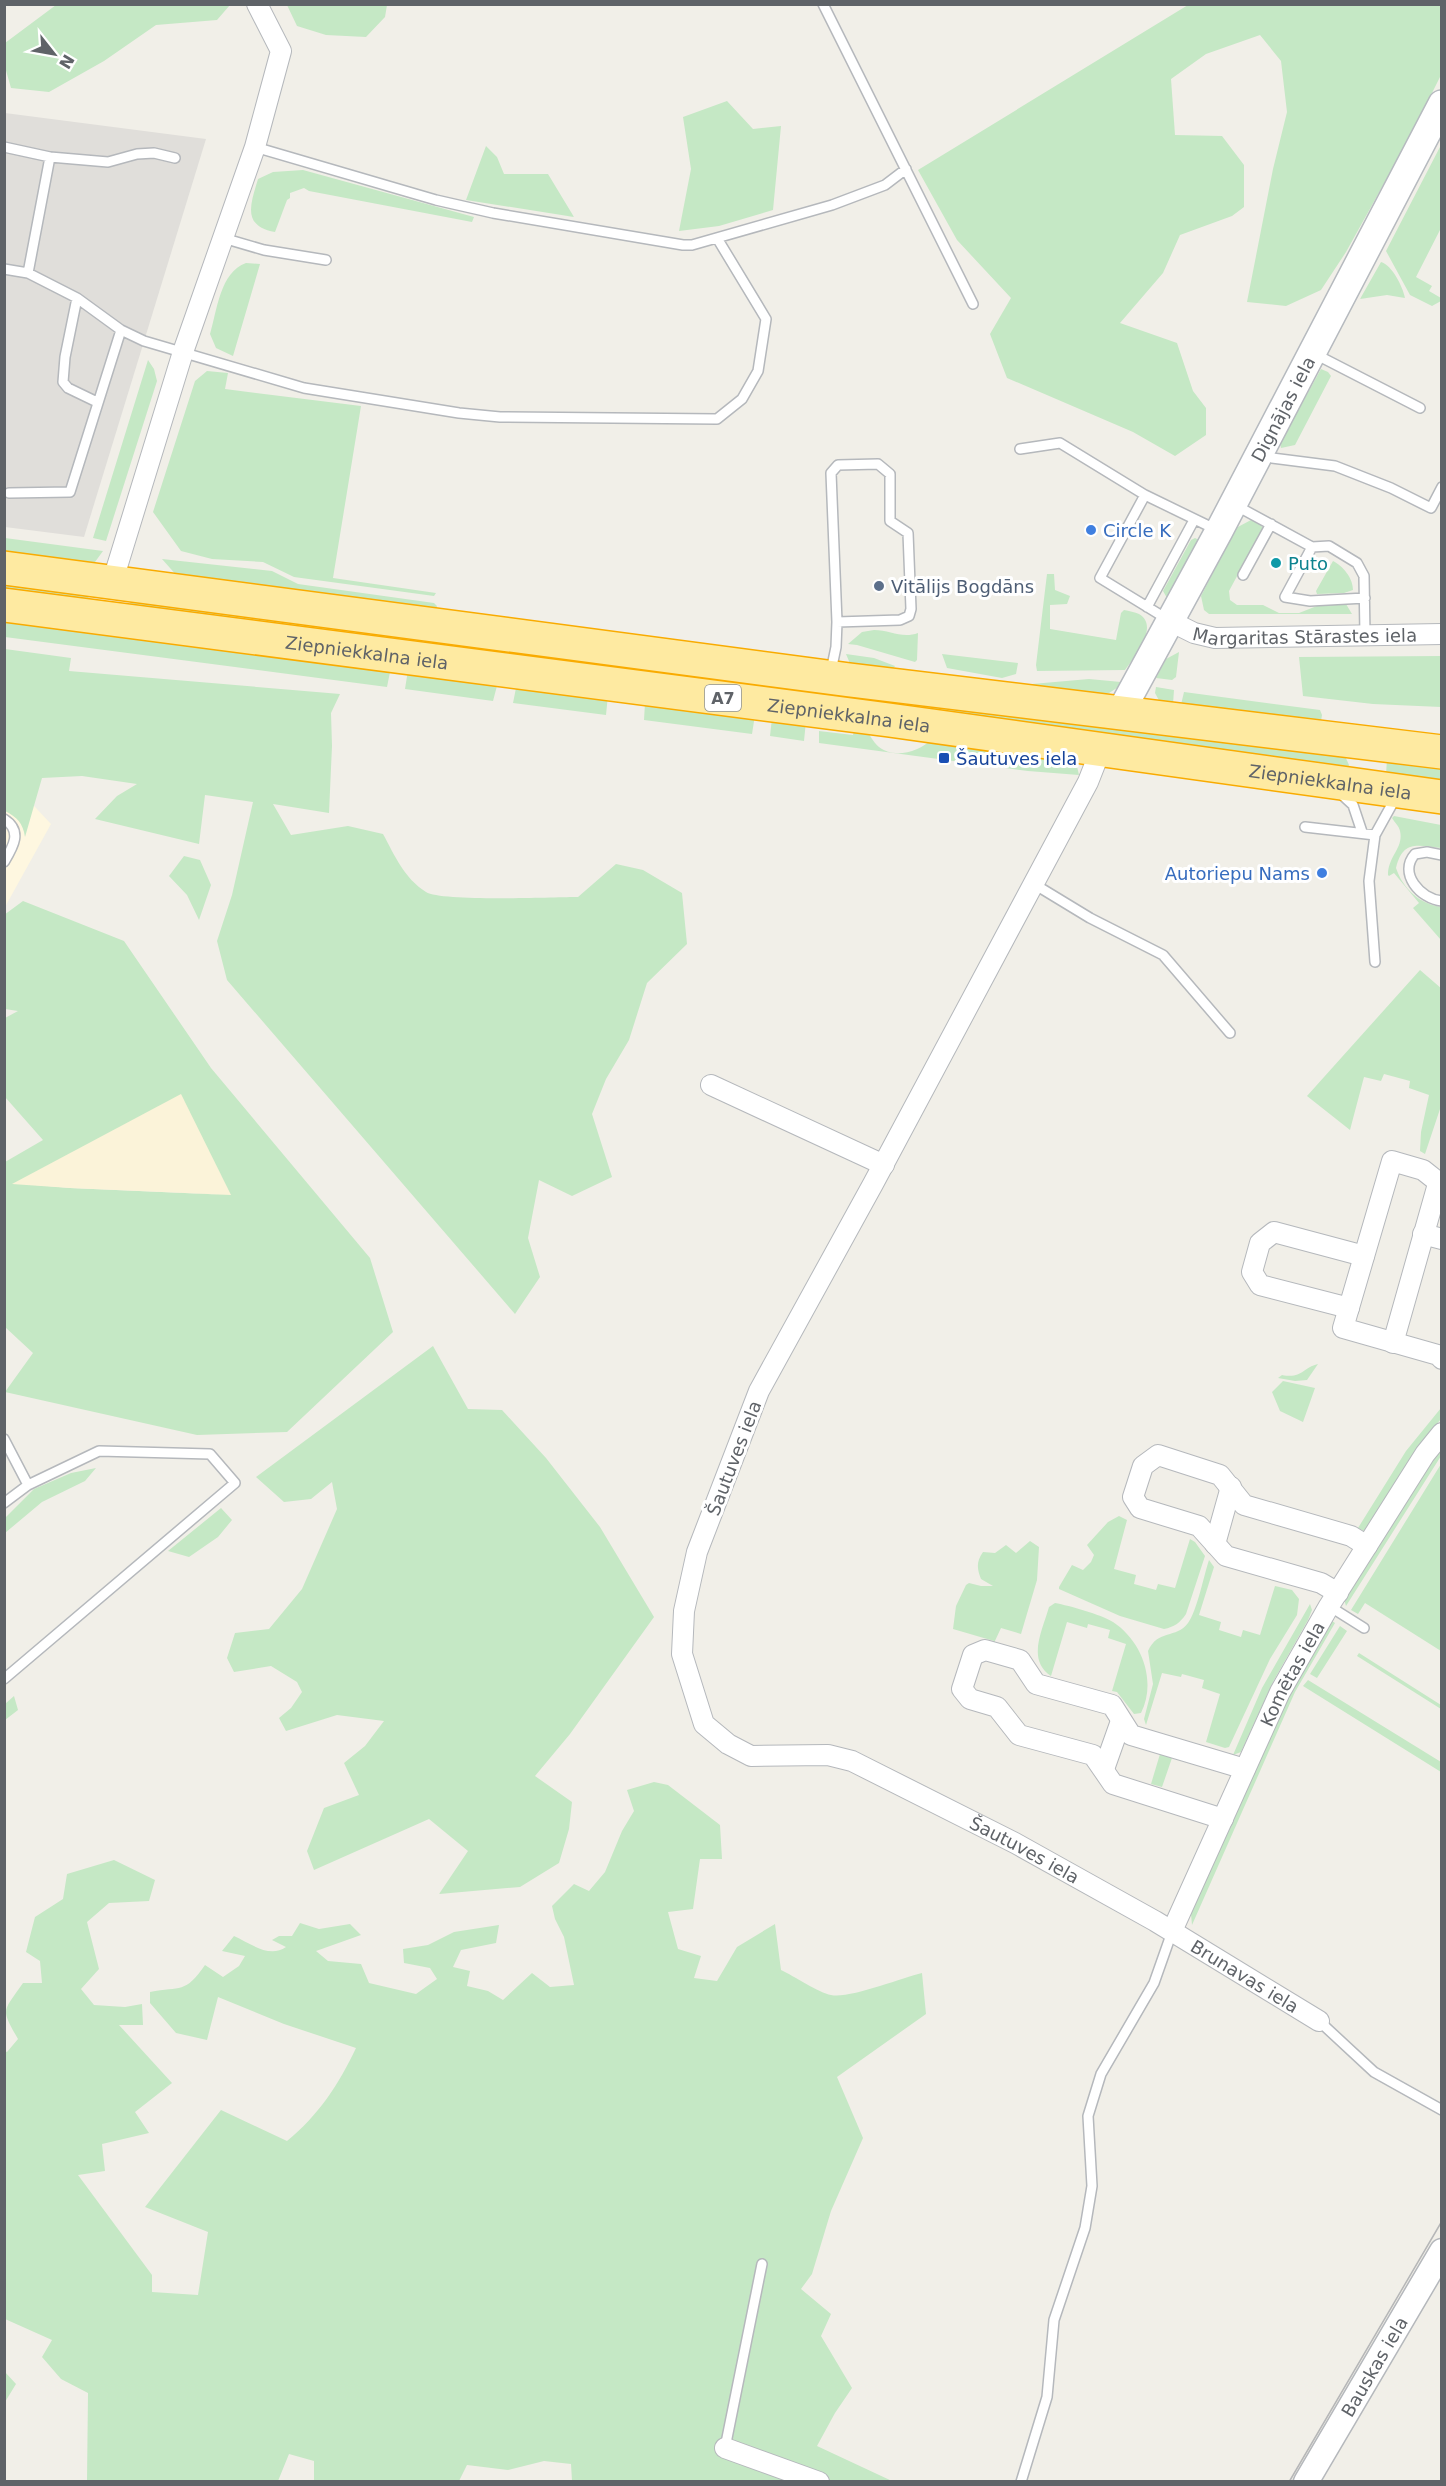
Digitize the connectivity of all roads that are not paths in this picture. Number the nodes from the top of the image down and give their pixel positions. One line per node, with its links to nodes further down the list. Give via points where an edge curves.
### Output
1 (257, 4): 5 (street, via 281,51)
2 (823, 4): 8 (lane)
3 (1442, 104): 18 (main road, Dignājas iela)
4 (4, 147): 6 (lane)
5 (255, 147): 9 (street); 10 (lane, via 493,213 683,245)
6 (50, 157): 7 (lane, via 108,162 154,153); 13 (lane)
7 (175, 158)
8 (906, 169): 10 (lane, via 885,185 832,205); 15 (lane)
9 (222, 238): 11 (lane, via 264,250); 17 (street)
10 (717, 238): 17 (lane, via 766,319 758,371 742,399 717,419 500,417 459,413 304,388)
11 (326, 260)
12 (4, 269): 13 (lane)
13 (28, 273): 14 (lane)
14 (77, 297): 16 (lane); 19 (lane, via 63,382)
15 (973, 304)
16 (121, 330): 17 (lane); 19 (lane)
17 (183, 352): 33 (street)
18 (1312, 352): 20 (lane); 22 (main road, Dignājas iela)
19 (97, 402): 24 (lane, via 70,492)
20 (1420, 408)
21 (1020, 449): 25 (lane, via 1060,443)
22 (1260, 452): 23 (lane, via 1272,458 1335,466 1431,508); 26 (main road, Dignājas iela)
23 (1442, 488)
24 (9, 493)
25 (1145, 495): 27 (lane); 36 (lane, via 1100,578)
26 (1233, 504): 28 (lane); 29 (main road, Dignājas iela)
27 (1194, 520): 29 (lane); 36 (lane)
28 (1271, 524): 30 (lane); 32 (lane)
29 (1220, 531): 39 (main road, Dignājas iela)
30 (1312, 547): 34 (lane, via 1329,546 1357,563 1364,576); 34 (lane, via 1285,597 1310,601)
31 (4, 568): 33 (highway, Ziepniekkalna iela / A7)
32 (1244, 575)
33 (112, 583): 37 (highway, via 112,598 106,607); 42 (highway, Ziepniekkalna iela / A7)
34 (1365, 598): 41 (lane)
35 (4, 605): 37 (highway, Ziepniekkalna iela / A7)
36 (1147, 607): 39 (lane)
37 (87, 615): 45 (highway, Ziepniekkalna iela / A7)
38 (837, 622): 38 (lane, via 831,473 838,465 878,464 890,474 890,521 908,533 911,609 909,616 900,620); 42 (lane)
39 (1172, 622): 41 (street, Margaritas Stārastes iela, via 1215,638); 44 (main road, Dignājas iela)
40 (1442, 634): 41 (street, Margaritas Stārastes iela)
41 (1365, 635)
42 (830, 676): 43 (highway, Ziepniekkalna iela / A7)
43 (891, 684): 44 (highway, Ziepniekkalna iela / A7); 45 (highway, via 882,699)
44 (1120, 713): 46 (highway, Ziepniekkalna iela / A7)
45 (889, 720): 47 (highway, Ziepniekkalna iela / A7)
46 (1359, 744): 48 (highway, Ziepniekkalna iela / A7); 49 (highway, via 1372,754 1377,769 1372,778)
47 (1101, 749): 49 (highway, Ziepniekkalna iela / A7); 58 (street, Šautuves iela, via 1088,782)
48 (1442, 752)
49 (1340, 781): 50 (highway, Ziepniekkalna iela / A7); 54 (lane)
50 (1400, 790): 51 (highway, Ziepniekkalna iela / A7); 55 (lane)
51 (1442, 797)
52 (4, 819): 57 (lane, via 16,834)
53 (1305, 827): 54 (lane)
54 (1362, 832): 55 (lane)
55 (1375, 835): 60 (lane, via 1369,881)
56 (1442, 855): 59 (lane, via 1426,852 1409,860 1413,884 1422,893)
57 (4, 862)
58 (1034, 884): 61 (lane, via 1163,955); 63 (street, Šautuves iela)
59 (1442, 901)
60 (1375, 962)
61 (1230, 1033)
62 (711, 1085): 63 (street)
63 (884, 1165): 84 (street, Šautuves iela, via 759,1392 697,1552 684,1611 682,1654 704,1724 728,1744 752,1756 828,1755 852,1761 1015,1843)
64 (1440, 1184): 65 (street); 66 (street, via 1423,1170 1392,1161)
65 (1432, 1236): 68 (street)
66 (1364, 1256): 67 (street); 67 (street, via 1274,1232 1260,1243 1252,1272 1260,1285)
67 (1349, 1308): 68 (street, via 1343,1328)
68 (1393, 1343): 69 (street)
69 (1442, 1359)
70 (1442, 1433): 76 (street, Komētas iela)
71 (4, 1439): 72 (lane)
72 (28, 1485): 74 (lane); 79 (lane, via 99,1451 210,1454 235,1482)
73 (1232, 1487): 75 (street); 75 (street, via 1220,1475 1158,1455 1143,1466 1133,1497 1140,1508 1199,1526); 76 (street, via 1244,1505 1351,1536)
74 (4, 1503)
75 (1215, 1544): 77 (street, via 1226,1556 1321,1583)
76 (1367, 1546): 77 (street, Komētas iela)
77 (1333, 1600): 78 (lane); 82 (street, Komētas iela, via 1280,1692)
78 (1364, 1628)
79 (4, 1679)
80 (1121, 1721): 81 (street); 81 (street, via 1112,1705 1036,1684 1020,1660 985,1650 973,1656 962,1689 970,1699 997,1707 1019,1735 1093,1755); 82 (street, via 1131,1735)
81 (1104, 1769): 83 (street, via 1113,1784)
82 (1245, 1769): 83 (street, Komētas iela)
83 (1223, 1819): 84 (street, Komētas iela)
84 (1172, 1931): 85 (street, Brunavas iela); 91 (lane, via 1154,1983 1101,2074 1088,2116 1092,2186 1085,2228 1054,2320 1047,2397)
85 (1319, 2021): 86 (lane, via 1374,2072)
86 (1442, 2110)
87 (762, 2264): 89 (lane)
88 (1438, 2268): 92 (street, Bauskas iela)
89 (725, 2448): 90 (street)
90 (819, 2481)
91 (1021, 2481)
92 (1306, 2481)

